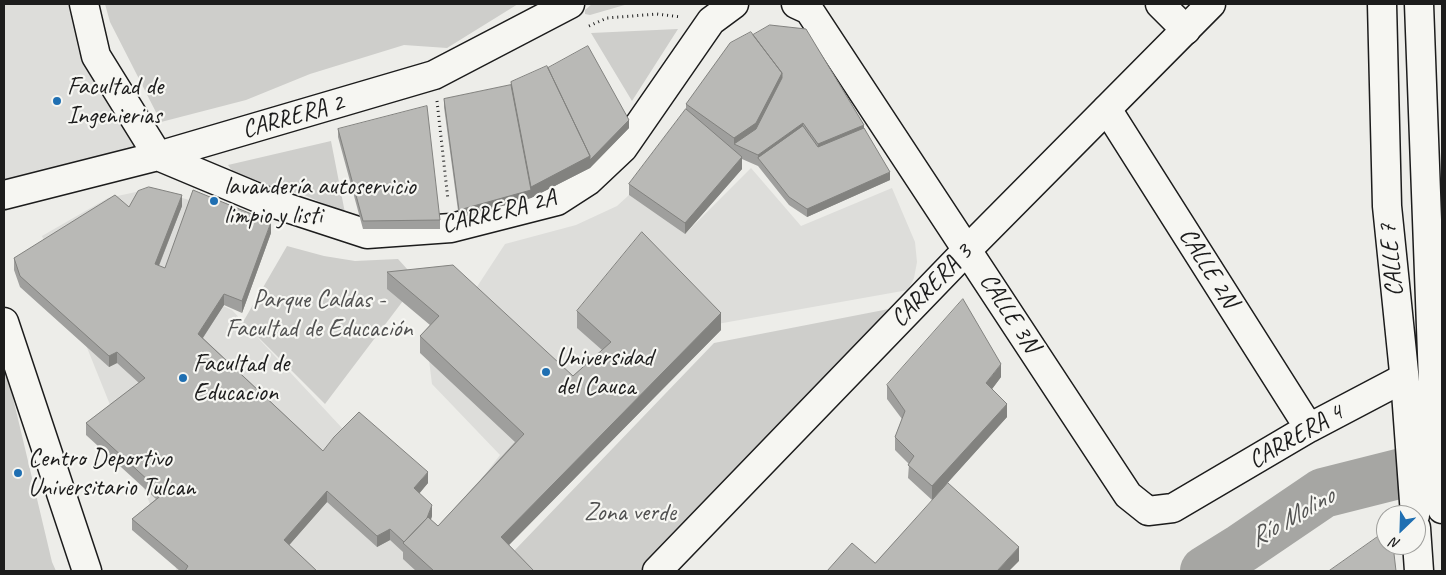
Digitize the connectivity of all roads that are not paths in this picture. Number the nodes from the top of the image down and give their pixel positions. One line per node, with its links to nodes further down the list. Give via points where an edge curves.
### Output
1 (84, 4): 11 (street, via 96,56)
2 (570, 4): 11 (street, CARRERA 2, via 434,75)
3 (734, 4): 11 (street, CARRERA 2A, via 711,21 623,148 588,181 557,201 451,228 367,234 263,200)
4 (1160, 4): 9 (street)
5 (1210, 4): 9 (street, CARRERA 3)
6 (1382, 4): 16 (street, CALLE 7, via 1387,206)
7 (1419, 4): 15 (street, CALLE 7)
8 (802, 7): 13 (street, CALLE 3N)
9 (1186, 30): 10 (street, CARRERA 3)
10 (1107, 109): 13 (street, CARRERA 3); 17 (street, CALLE 2N)
11 (158, 156): 12 (street, CARRERA 2)
12 (4, 195)
13 (967, 250): 20 (street, CALLE 3N, via 1128,495); 23 (street, CARRERA 3)
14 (4, 322): 22 (street)
15 (1436, 367): 16 (street, CARRERA 4); 19 (street, CALLE 7)
16 (1405, 385): 17 (street, CARRERA 4); 18 (street, CALLE 7)
17 (1309, 428): 20 (street, CARRERA 4, via 1173,508)
18 (1414, 505)
19 (1442, 509)
20 (1148, 511)
21 (1418, 555): 24 (street)
22 (87, 571)
23 (657, 571)
24 (1419, 571)

